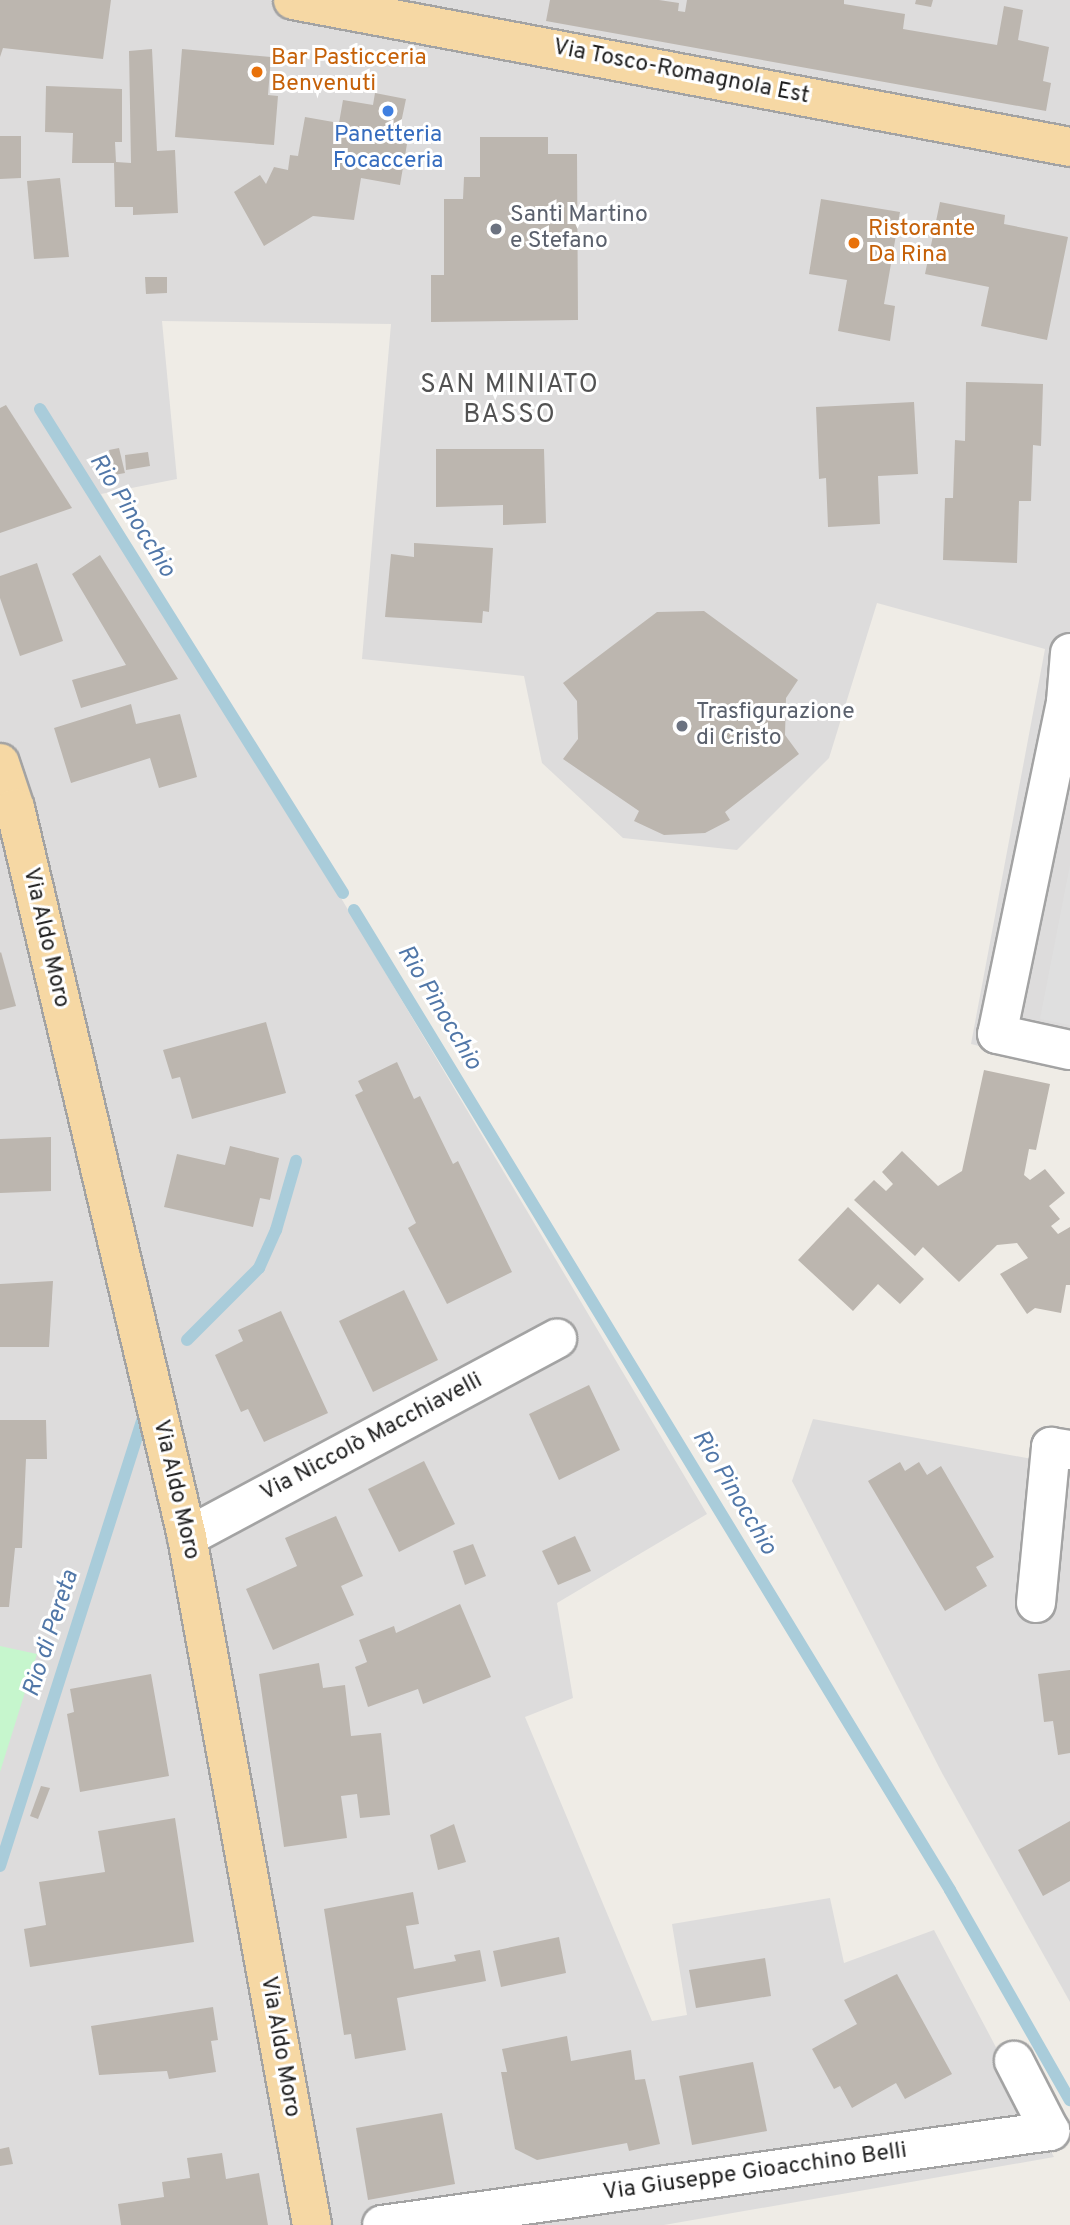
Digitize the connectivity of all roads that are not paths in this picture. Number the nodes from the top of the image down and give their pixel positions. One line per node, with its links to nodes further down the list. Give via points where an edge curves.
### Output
1 (293, 0): 2 (main road, Via Tosco-Romagnola Est)
2 (401, 9): 3 (main road, Via Tosco-Romagnola Est)
3 (1070, 147)
4 (1070, 647): 5 (street)
5 (1070, 653): 8 (street, via 1066,702 998,1034)
6 (0, 763): 7 (main road, Via Aldo Moro)
7 (7, 808): 11 (main road, Via Aldo Moro)
8 (1070, 1050)
9 (557, 1339): 11 (street, Via Niccolò Macchiavelli)
10 (1070, 1450): 12 (street, via 1051,1447)
11 (187, 1537): 14 (main road, Via Aldo Moro)
12 (1037, 1603)
13 (1014, 2061): 15 (street, Via Giuseppe Gioacchino Belli, via 1050,2131)
14 (312, 2225)
15 (382, 2225)

